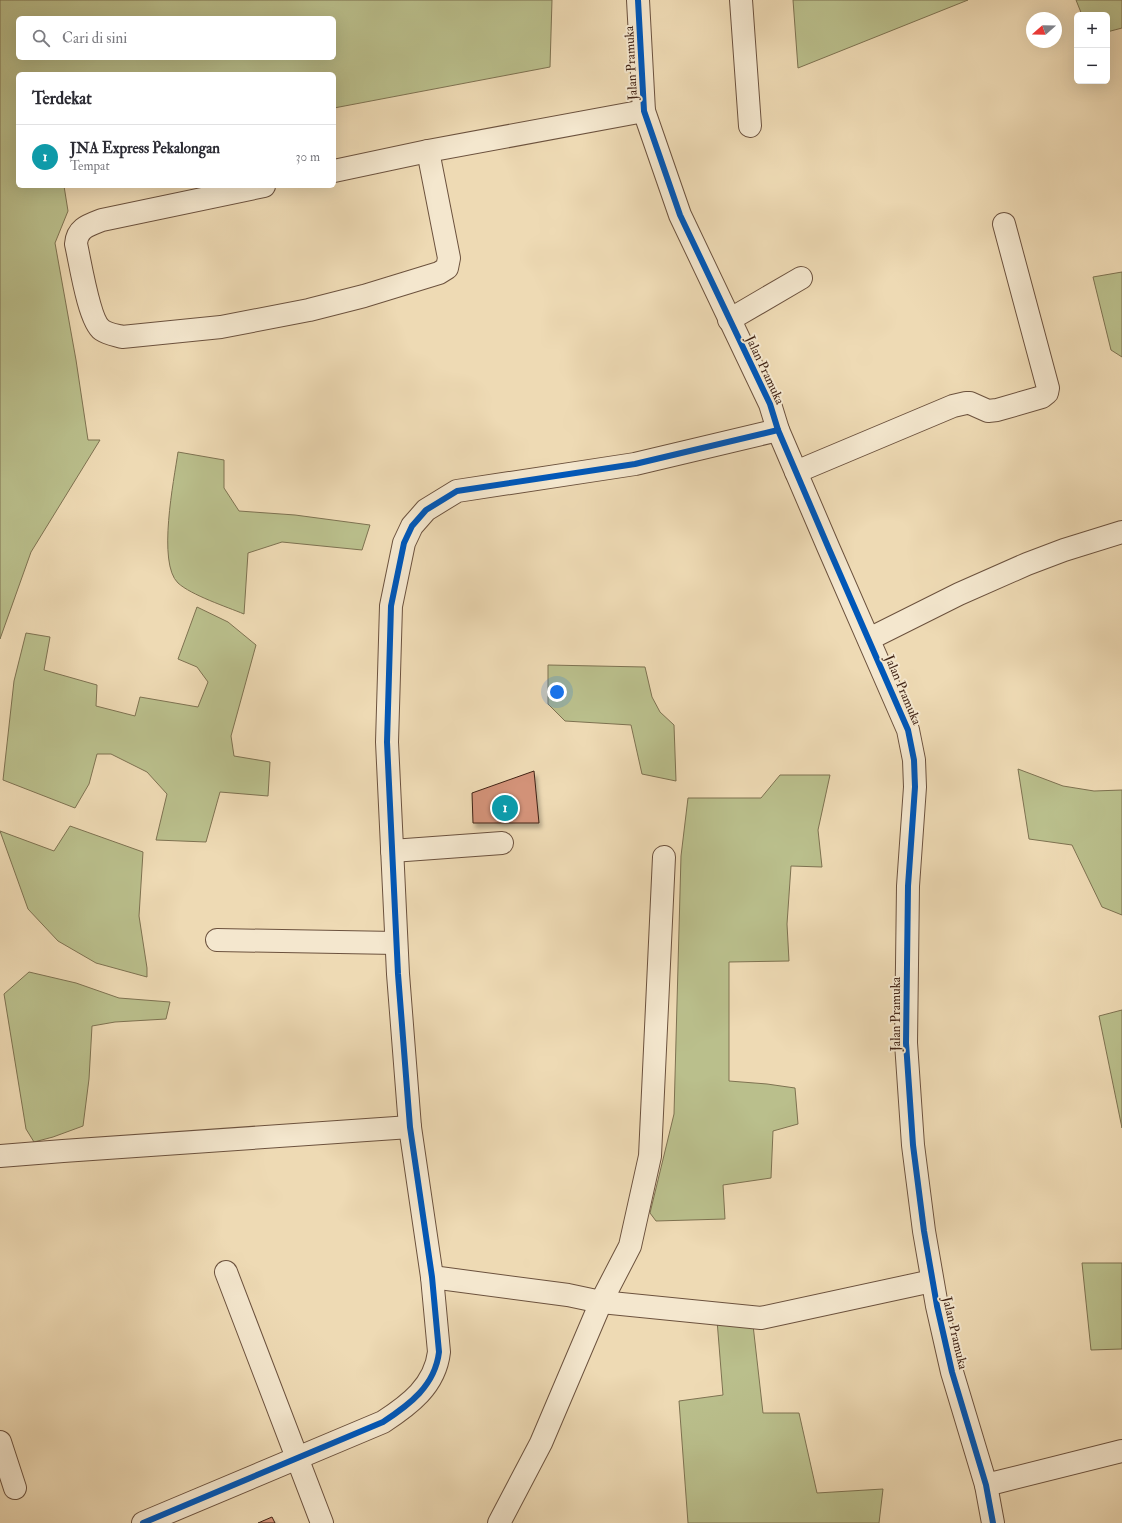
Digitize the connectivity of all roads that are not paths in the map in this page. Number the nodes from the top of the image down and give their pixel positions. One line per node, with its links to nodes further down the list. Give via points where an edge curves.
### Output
1 (638, 0): 3 (street, Jalan Pramuka)
2 (741, 0): 4 (street)
3 (644, 111): 5 (street); 10 (street, Jalan Pramuka, via 680,215)
4 (750, 126)
5 (428, 151): 6 (street); 7 (street, via 449,258 447,268 425,278 364,296 309,310 221,327 122,337 101,330 91,312 76,244 76,236 80,231 102,220)
6 (336, 171)
7 (254, 188)
8 (1004, 224): 12 (street, via 1048,388 1047,393 1042,397 998,410 988,411 970,403 953,406)
9 (801, 278): 10 (street)
10 (729, 320): 11 (street, Jalan Pramuka, via 770,404)
11 (778, 430): 12 (street, Jalan Pramuka); 16 (street, via 635,464 457,491 426,510 412,526 404,543 391,606 387,742)
12 (796, 472): 14 (street, Jalan Pramuka)
13 (1122, 532): 14 (street, via 1020,567)
14 (869, 639): 24 (street, Jalan Pramuka, via 908,730 914,760 915,787 908,886 906,1043 913,1145)
15 (502, 843): 16 (street)
16 (392, 851): 19 (street)
17 (664, 857): 25 (street, via 650,1156 630,1246)
18 (217, 940): 19 (street)
19 (396, 942): 20 (street)
20 (410, 1127): 21 (street); 23 (street)
21 (0, 1156)
22 (226, 1272): 28 (street)
23 (432, 1278): 25 (street, via 568,1295); 28 (street, via 439,1352 434,1374 423,1390 404,1408 383,1422)
24 (932, 1280): 25 (street, via 762,1318); 29 (street, Jalan Pramuka, via 952,1372)
25 (598, 1302): 33 (street, via 541,1442)
26 (0, 1442): 30 (street)
27 (1122, 1451): 29 (street)
28 (297, 1458): 31 (street); 32 (street)
29 (986, 1485): 34 (street, Jalan Pramuka)
30 (15, 1488)
31 (143, 1523)
32 (322, 1523)
33 (499, 1523)
34 (993, 1523)

